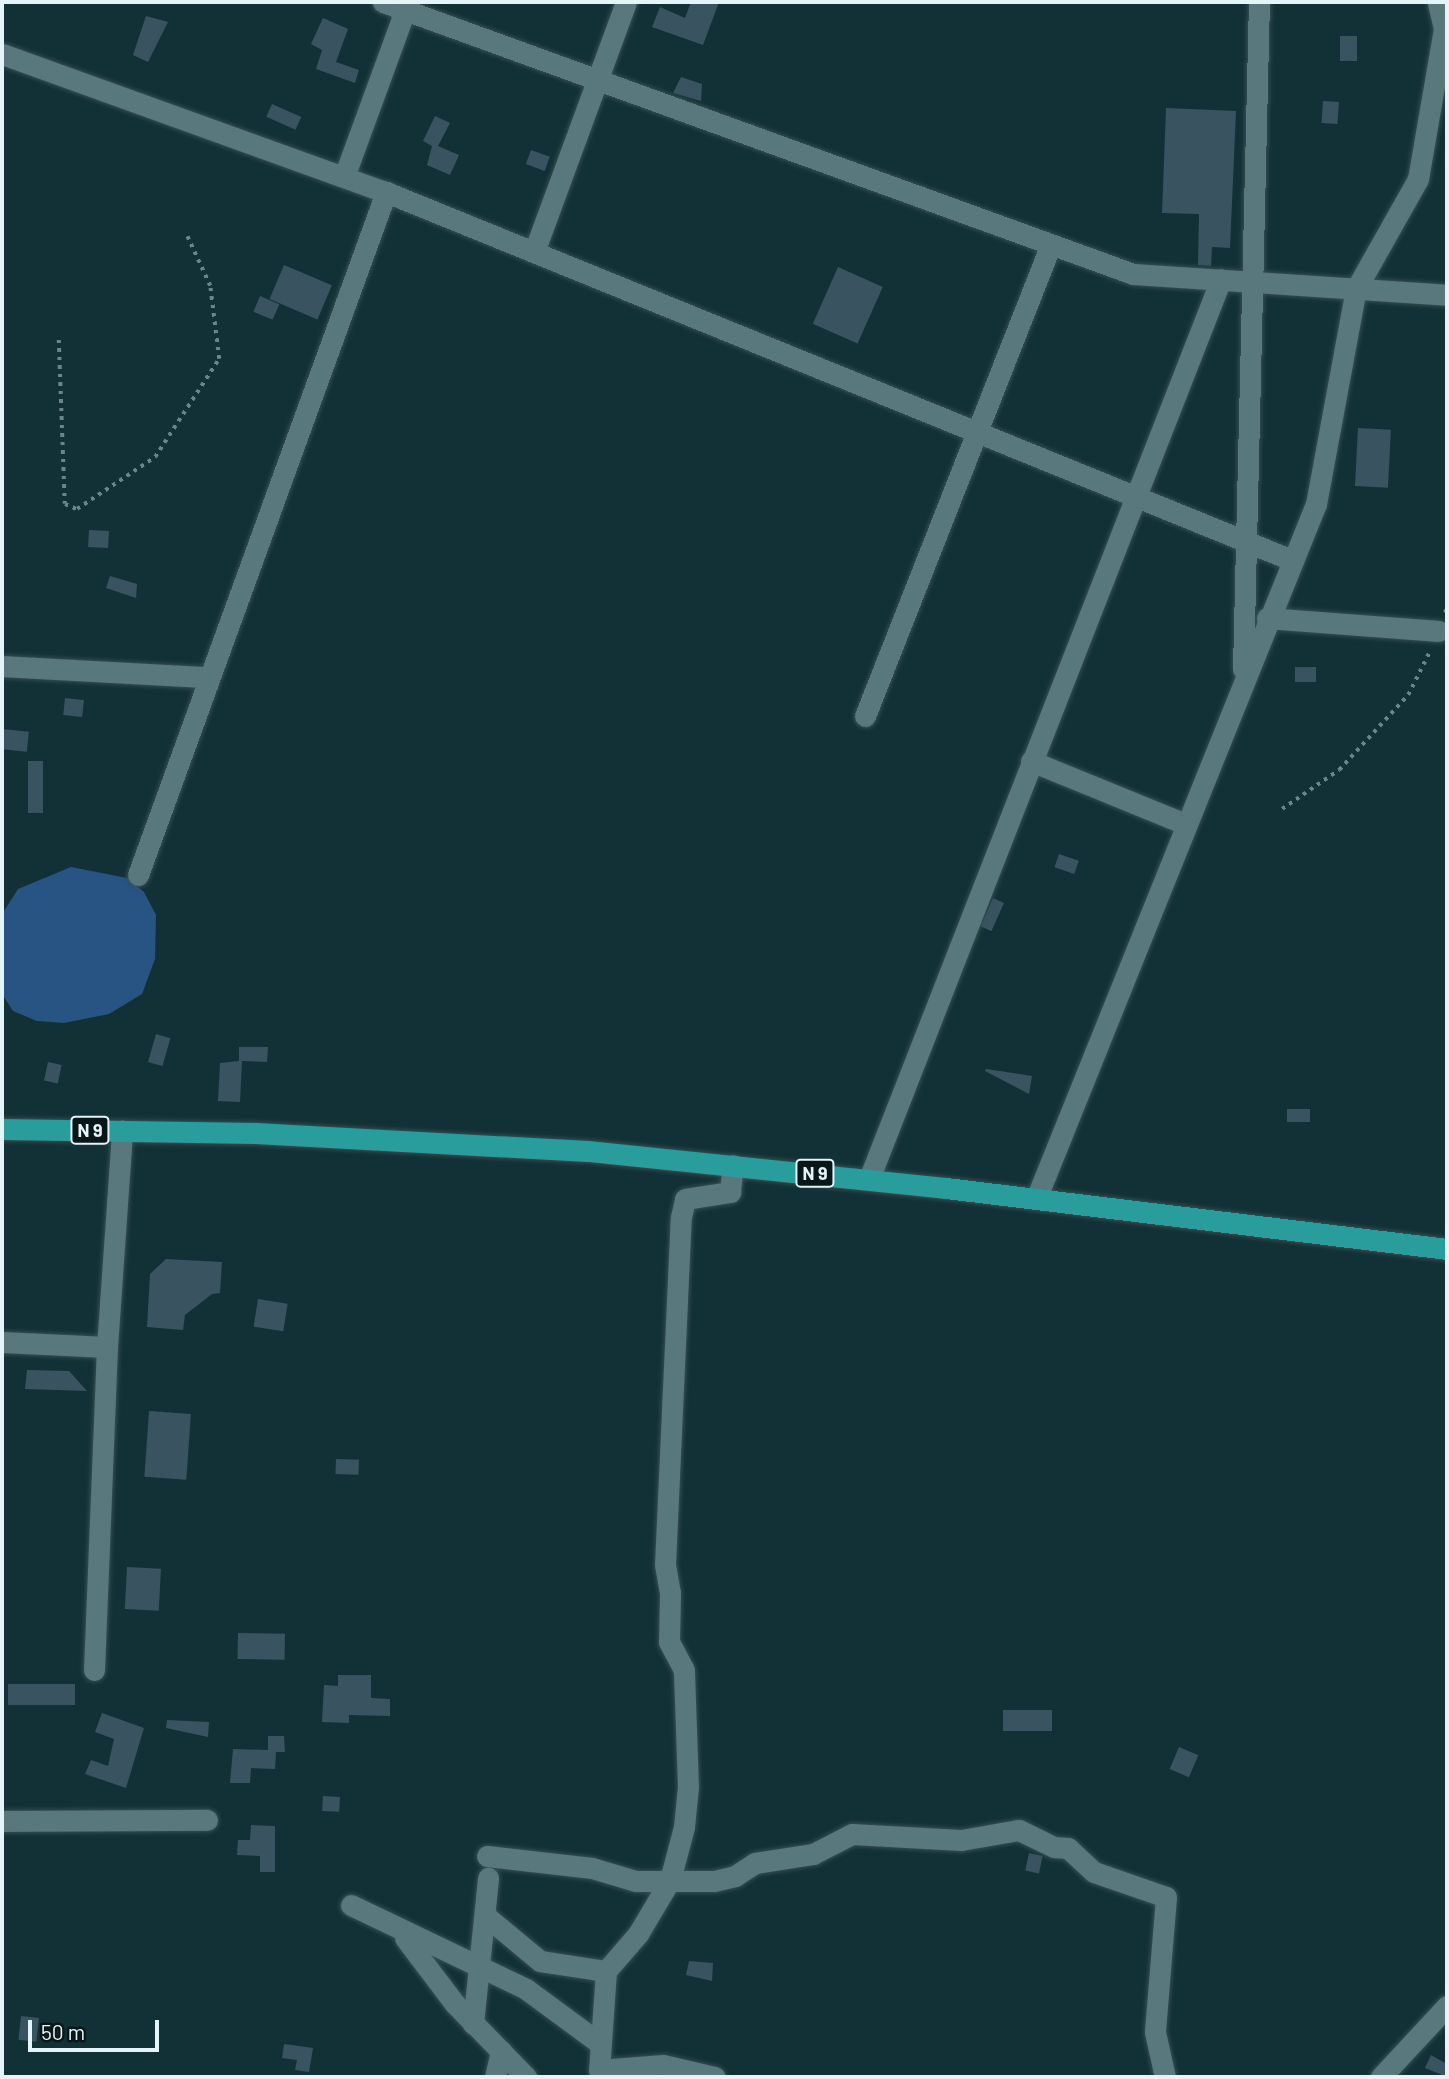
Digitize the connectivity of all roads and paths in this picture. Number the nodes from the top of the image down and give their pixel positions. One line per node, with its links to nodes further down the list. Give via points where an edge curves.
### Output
1 (383, 2): 5 (street)
2 (626, 2): 7 (street)
3 (1259, 2): 14 (street)
4 (1438, 2): 15 (street, via 1444,29 1418,179)
5 (406, 6): 7 (street); 8 (street)
6 (2, 54): 8 (street)
7 (598, 79): 11 (street); 12 (street)
8 (344, 177): 9 (street)
9 (386, 192): 12 (street); 26 (street)
10 (186, 234): 17 (path, via 210,286 219,359 155,457 77,509 65,504)
11 (1051, 244): 13 (street, via 1133,274); 18 (street)
12 (534, 253): 18 (street)
13 (1221, 279): 14 (street); 19 (street)
14 (1251, 282): 15 (street); 20 (street)
15 (1356, 289): 16 (street); 21 (street, via 1315,504)
16 (1447, 295)
17 (59, 340)
18 (974, 431): 19 (street); 28 (street)
19 (1133, 496): 20 (street); 29 (street)
20 (1245, 541): 21 (street); 27 (street)
21 (1292, 560): 23 (street)
22 (1447, 604): 24 (path)
23 (1268, 618): 24 (street); 27 (street)
24 (1440, 631): 30 (path, via 1408,695 1339,769)
25 (2, 666): 26 (street)
26 (207, 677): 32 (street)
27 (1242, 681): 31 (street)
28 (866, 716)
29 (1031, 761): 31 (street); 36 (street)
30 (1282, 809)
31 (1185, 824): 37 (street)
32 (138, 875)
33 (2, 1129): 34 (main road, N 9)
34 (122, 1131): 35 (main road, N 9, via 361,1137); 40 (street)
35 (733, 1165): 36 (main road, N 9); 44 (street, via 730,1192 685,1199 681,1217 666,1565 669,1642 684,1670 688,1787 684,1827)
36 (869, 1179): 37 (main road, N 9)
37 (1036, 1199): 38 (main road, N 9)
38 (1447, 1250)
39 (2, 1342): 40 (street)
40 (107, 1347): 41 (street)
41 (94, 1670)
42 (207, 1820): 43 (street)
43 (2, 1821)
44 (670, 1880): 46 (street, via 636,1881 592,1868 487,1867); 49 (street, via 638,1934); 58 (street, via 735,1876 755,1863 813,1854 852,1834 961,1840 1019,1830 1041,1843 1068,1848 1094,1872 1166,1897 1156,2032)
45 (351, 1905): 47 (street)
46 (486, 1917): 48 (street); 49 (street, via 540,1961)
47 (398, 1931): 48 (street); 51 (street)
48 (480, 1968): 51 (street); 52 (street, via 556,2007)
49 (606, 1971): 52 (street)
50 (1447, 2006): 59 (street)
51 (473, 2024): 53 (street)
52 (598, 2042): 54 (street)
53 (501, 2052): 55 (street); 56 (street)
54 (597, 2073): 57 (street, via 663,2065)
55 (495, 2077)
56 (526, 2077)
57 (715, 2077)
58 (1165, 2077)
59 (1381, 2077)

